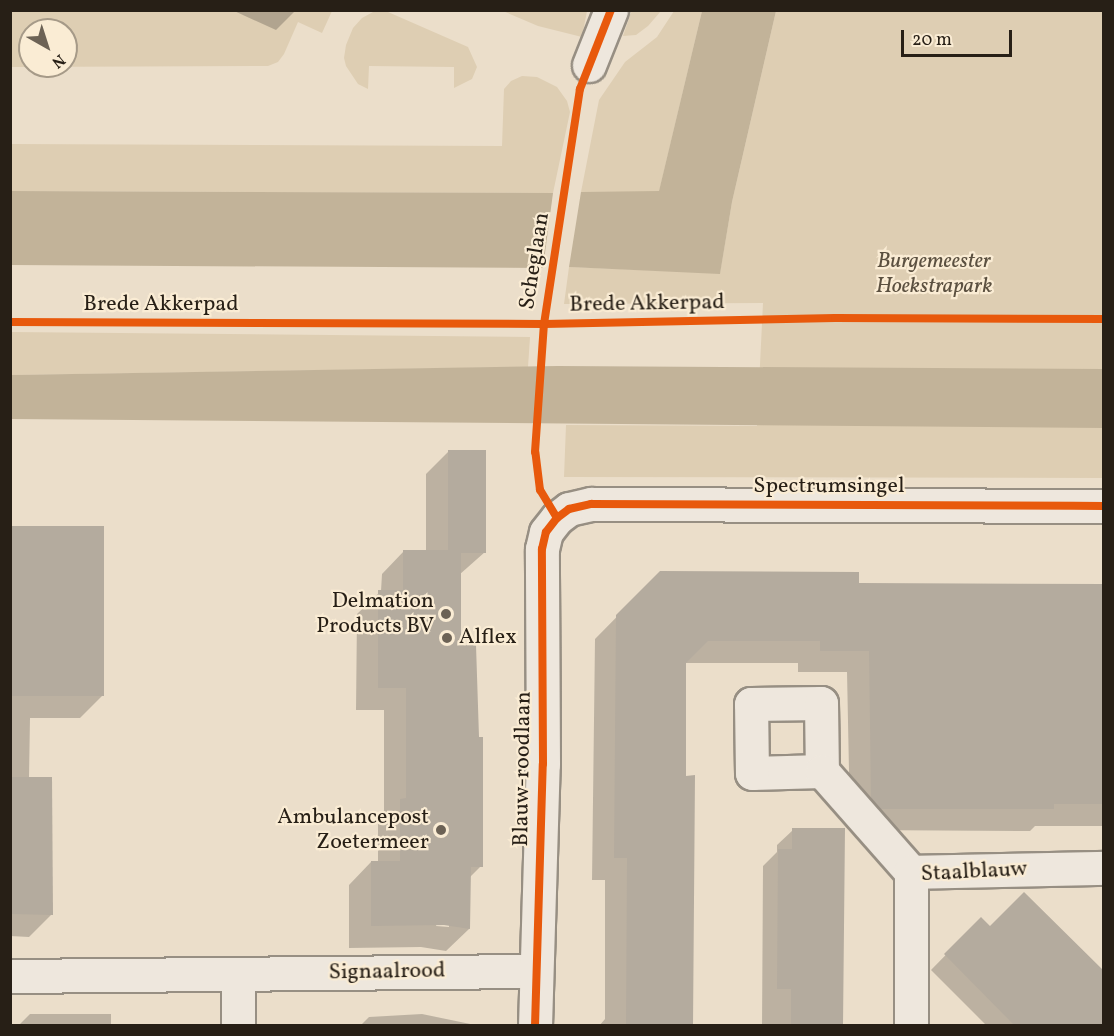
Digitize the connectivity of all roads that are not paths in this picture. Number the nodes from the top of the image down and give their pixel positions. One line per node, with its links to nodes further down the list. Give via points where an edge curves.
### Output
1 (611, 10): 2 (street)
2 (589, 65)
3 (1104, 506): 4 (street, Spectrumsingel, via 591,504 569,509)
4 (557, 518): 8 (street, Blauw-roodlaan, via 546,532 542,549 543,764)
5 (822, 771): 7 (street)
6 (1104, 868): 7 (street, Staalblauw)
7 (911, 872): 11 (street, Staalblauw)
8 (535, 971): 9 (street, Signaalrood); 13 (street, Blauw-roodlaan)
9 (238, 975): 10 (street, Signaalrood); 12 (street)
10 (10, 976)
11 (915, 1022)
12 (238, 1026)
13 (535, 1026)

